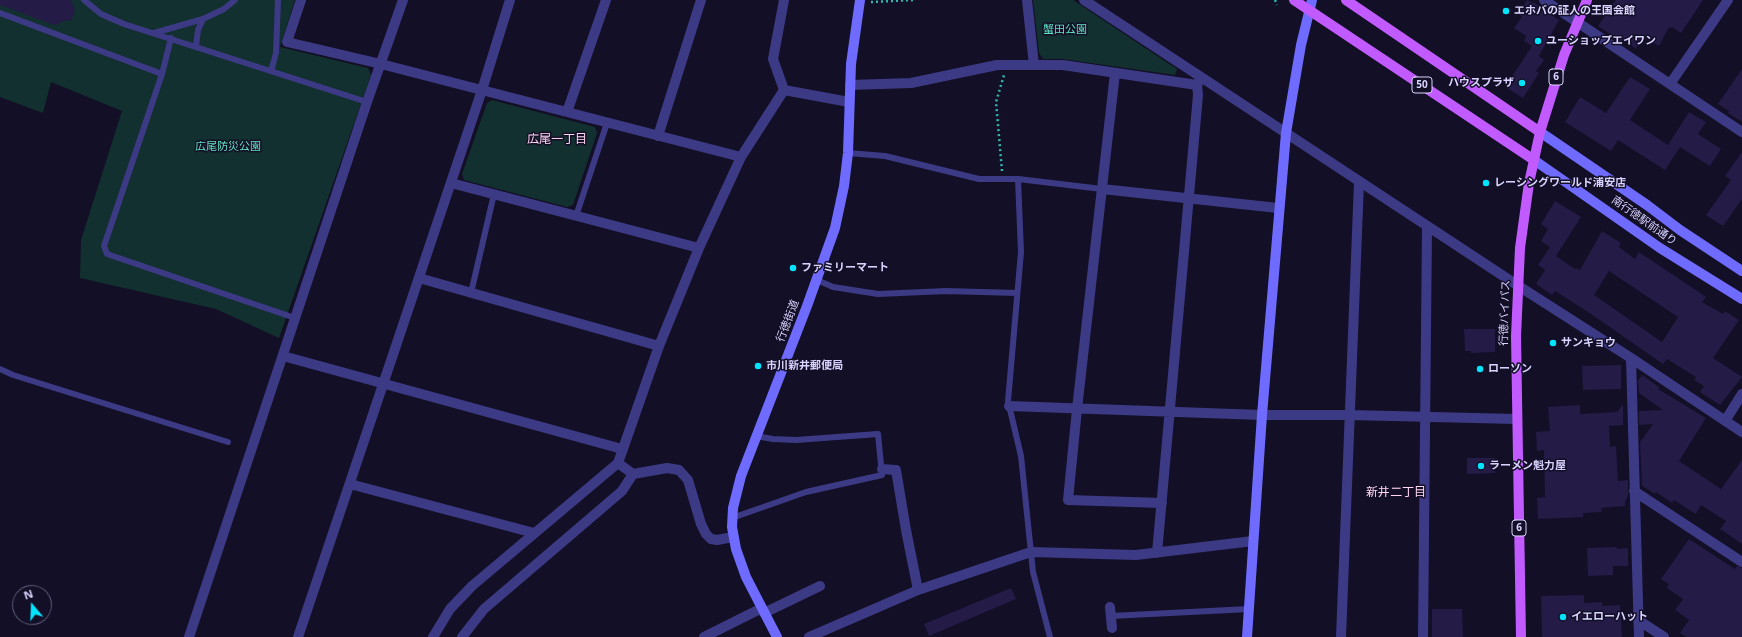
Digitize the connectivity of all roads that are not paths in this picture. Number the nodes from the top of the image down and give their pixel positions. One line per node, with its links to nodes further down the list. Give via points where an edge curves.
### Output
1 (84, 0): 23 (lane, via 101,14)
2 (235, 0): 21 (lane, via 224,9)
3 (278, 0): 28 (lane, via 276,53)
4 (301, 0): 26 (street, via 287,42)
5 (403, 0): 26 (street)
6 (510, 0): 34 (street)
7 (606, 0): 38 (street)
8 (701, 0): 43 (street)
9 (784, 0): 35 (street, via 773,59)
10 (1027, 0): 27 (street)
11 (1084, 0): 31 (street)
12 (1294, 0): 19 (main road, 50)
13 (1312, 0): 19 (street)
14 (1346, 0): 40 (main road, 50)
15 (1544, 0): 22 (street)
16 (1587, 0): 22 (main road, 行徳バイパス / 6)
17 (1728, 0): 32 (street)
18 (860, 1): 33 (street, 行徳街道, via 850,64)
19 (1309, 10): 42 (street); 46 (main road, 50)
20 (0, 13): 30 (lane)
21 (203, 19): 23 (lane); 25 (lane, via 198,30)
22 (1577, 22): 32 (street); 40 (main road, 行徳バイパス / 6, via 1554,84)
23 (154, 33): 24 (lane)
24 (171, 38): 25 (lane); 30 (lane)
25 (196, 46): 28 (lane)
26 (381, 64): 34 (street); 36 (street)
27 (1034, 65): 29 (street, via 1063,65); 33 (street, via 997,65 911,83)
28 (271, 71): 36 (lane)
29 (1115, 73): 31 (street); 50 (street)
30 (162, 74): 64 (lane, via 104,246 107,254)
31 (1199, 81): 42 (street); 52 (street)
32 (1670, 84): 41 (street)
33 (850, 85): 37 (street, 行徳街道)
34 (482, 90): 38 (street); 49 (street)
35 (784, 90): 37 (street); 45 (street)
36 (367, 102): 64 (street)
37 (849, 102): 44 (street, 行徳街道)
38 (568, 112): 39 (street)
39 (607, 122): 43 (street); 54 (lane)
40 (1540, 132): 46 (main road, 行徳バイパス / 6); 57 (street, 南行徳駅前通り)
41 (1742, 132)
42 (1286, 133): 48 (street); 53 (street)
43 (658, 136): 45 (street)
44 (848, 153): 47 (lane, via 885,156 978,179); 59 (street, 行徳街道, via 837,220)
45 (741, 157): 56 (street)
46 (1534, 160): 60 (main road, 行徳バイパス / 6, via 1520,248); 63 (street, 南行徳駅前通り, via 1660,248)
47 (1018, 179): 50 (lane); 62 (lane, via 1021,252)
48 (1359, 182): 55 (street); 75 (street)
49 (451, 183): 51 (street); 58 (street)
50 (1102, 188): 52 (street); 72 (street)
51 (494, 194): 54 (street); 61 (lane)
52 (1189, 198): 53 (street); 73 (street)
53 (1278, 208): 74 (street)
54 (576, 216): 56 (street)
55 (1427, 226): 60 (street); 76 (street)
56 (699, 248): 65 (street)
57 (1742, 271)
58 (419, 278): 61 (street); 69 (street)
59 (817, 280): 62 (lane, via 834,287 878,294 946,291); 80 (street, 行徳街道)
60 (1517, 285): 67 (street); 77 (main road, 行徳バイパス / 6)
61 (471, 293): 65 (street)
62 (1017, 293): 71 (lane)
63 (1742, 299)
64 (295, 318): 66 (street)
65 (659, 346): 82 (street)
66 (283, 356): 69 (street); 104 (street)
67 (1631, 358): 78 (street); 87 (street)
68 (0, 369): 81 (lane)
69 (383, 384): 82 (street); 86 (street)
70 (1742, 394): 78 (street)
71 (1009, 406): 72 (street); 93 (lane, via 1021,456)
72 (1077, 409): 73 (street); 88 (street, via 1068,500)
73 (1170, 411): 74 (street); 88 (street)
74 (1262, 414): 75 (street); 92 (street)
75 (1350, 415): 76 (street); 112 (street)
76 (1424, 416): 77 (street); 113 (street)
77 (1516, 419): 114 (main road, 行徳バイパス / 6)
78 (1725, 421): 79 (street)
79 (1742, 432)
80 (756, 436): 84 (lane, via 796,440 878,434); 89 (street, 行徳街道, via 735,496)
81 (228, 442)
82 (622, 448): 83 (street)
83 (618, 462): 85 (street); 90 (street)
84 (882, 469): 89 (lane, via 882,475 806,492); 97 (street, via 896,470)
85 (633, 474): 91 (street, via 667,468 679,470 688,480 706,534 716,540); 103 (street, via 622,491 484,609)
86 (350, 484): 90 (street); 105 (street)
87 (1634, 491): 95 (street); 101 (street)
88 (1162, 503): 94 (street)
89 (732, 518): 91 (street, 行徳街道)
90 (534, 533): 106 (street, via 472,586 450,610)
91 (733, 537): 99 (street, 行徳街道, via 746,577)
92 (1253, 541): 94 (street); 98 (street)
93 (1031, 552): 94 (street, via 1136,555); 97 (street); 110 (lane, via 1033,572)
94 (1157, 553)
95 (1742, 562)
96 (820, 586): 99 (street)
97 (918, 590): 109 (street)
98 (1249, 609): 100 (lane); 111 (street)
99 (763, 611): 107 (street); 108 (street, 行徳街道)
100 (1110, 611): 102 (street)
101 (1638, 620): 115 (street); 116 (street)
102 (1112, 628)
103 (463, 636)
104 (189, 637)
105 (298, 637)
106 (433, 637)
107 (704, 637)
108 (777, 637)
109 (810, 637)
110 (1050, 637)
111 (1247, 637)
112 (1341, 637)
113 (1423, 637)
114 (1521, 637)
115 (1639, 637)
116 (1664, 637)

